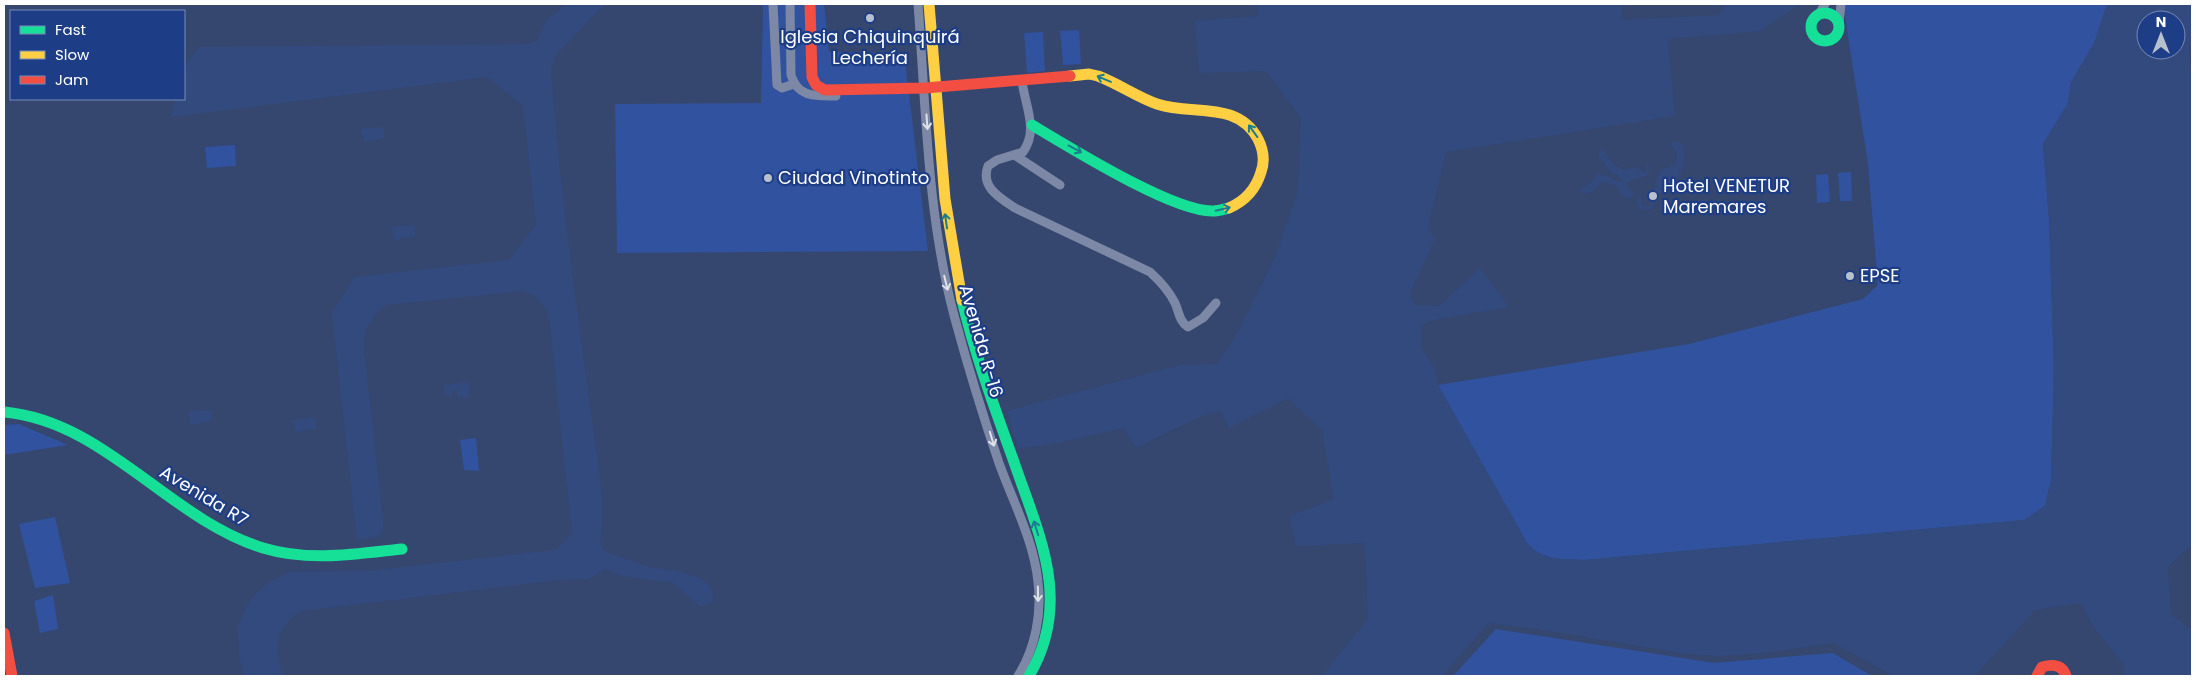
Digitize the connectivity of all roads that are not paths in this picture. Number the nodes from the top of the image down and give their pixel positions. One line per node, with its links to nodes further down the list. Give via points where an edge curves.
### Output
1 (773, 4): 11 (street, via 777,85 789,88)
2 (790, 4): 11 (street, via 791,75)
3 (810, 4): 12 (street, via 812,77 820,89)
4 (918, 4): 9 (street, Avenida R-16)
5 (929, 4): 9 (street, Avenida R-16)
6 (1841, 4): 8 (street)
7 (1822, 9): 8 (street, via 1834,16); 8 (street, via 1813,20 1812,34 1828,42 1835,38)
8 (1839, 24)
9 (926, 34): 12 (street, Avenida R-16)
10 (1022, 81): 12 (street); 13 (street, via 1026,110); 13 (street, one-way to 10, via 1178,202 1212,211 1236,205 1250,195 1264,165 1264,153 1251,127 1230,114 1175,110 1089,74)
11 (794, 84): 12 (street, via 807,95 816,96)
12 (928, 89): 19 (street, Avenida R-16, via 955,271 981,363 1025,491)
13 (1032, 125): 14 (street, via 1027,147)
14 (1016, 156): 15 (street); 16 (street, via 997,160 988,166 986,180 994,194 1015,208 1150,272 1161,281 1182,323 1188,327)
15 (1060, 185)
16 (1216, 303)
17 (4, 412): 18 (street, Avenida R7, via 53,422 195,516 265,548 332,558)
18 (402, 549)
19 (1042, 569): 22 (street, Avenida R-16, one-way to 22, via 1038,616 1029,654); 23 (street, Avenida R-16, via 1050,594 1048,616 1040,650)
20 (4, 633): 21 (street)
21 (12, 676)
22 (1018, 676)
23 (1029, 676)
24 (2037, 676): 25 (street, via 2042,666 2050,664 2058,665)
25 (2066, 676)

